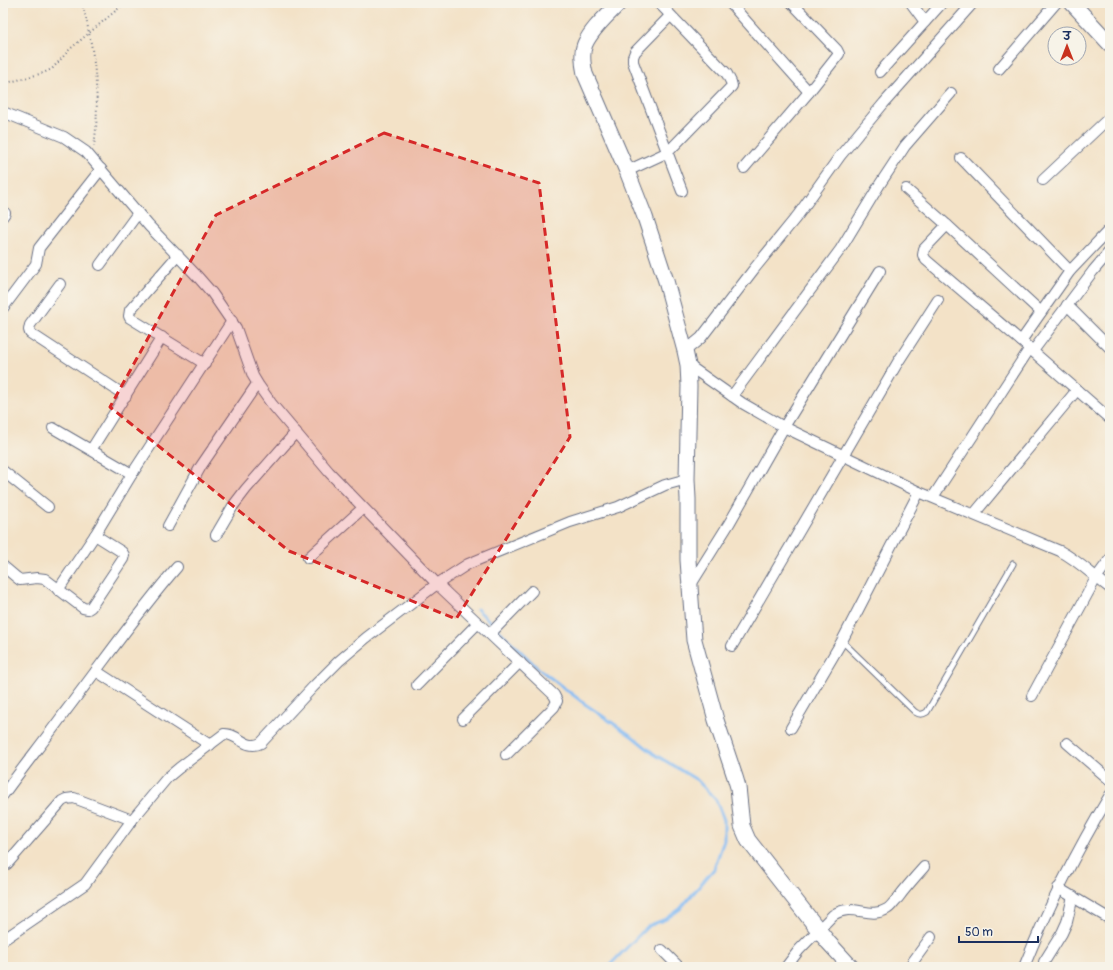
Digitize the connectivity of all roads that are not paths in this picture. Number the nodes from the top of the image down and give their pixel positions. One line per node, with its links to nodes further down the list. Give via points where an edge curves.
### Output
1 (619, 3): 23 (street, via 585,44 583,63 585,74)
2 (659, 3): 10 (street)
3 (730, 3): 15 (street)
4 (792, 3): 15 (street, via 838,52 837,57)
5 (911, 3): 11 (street)
6 (942, 3): 11 (street)
7 (973, 3): 45 (street, via 840,156 798,215)
8 (1056, 3): 13 (street)
9 (1072, 3): 12 (street)
10 (670, 16): 19 (street, via 633,57); 19 (street, via 727,74 732,86)
11 (925, 22): 14 (street)
12 (1110, 44)
13 (999, 69)
14 (880, 72)
15 (809, 92): 21 (street)
16 (951, 93): 50 (street, via 905,146 840,250)
17 (3, 112): 22 (street, via 64,137 86,152)
18 (1110, 118): 24 (street)
19 (668, 152): 23 (street); 26 (street)
20 (961, 158): 34 (street)
21 (744, 168)
22 (100, 169): 27 (street); 38 (street, via 37,250 36,264)
23 (627, 171): 45 (street, via 659,258)
24 (1043, 180)
25 (906, 189): 28 (street)
26 (682, 191)
27 (138, 213): 31 (street); 32 (street)
28 (947, 225): 39 (street); 42 (street, via 924,249 924,257)
29 (1110, 229): 34 (street)
30 (1110, 251): 37 (street)
31 (178, 255): 40 (street); 41 (street, via 129,313 130,318)
32 (100, 265)
33 (880, 271): 52 (street)
34 (1070, 271): 39 (street)
35 (60, 284): 49 (street, via 30,325 30,333)
36 (938, 300): 56 (street)
37 (1068, 305): 43 (street); 44 (street)
38 (3, 308)
39 (1041, 312): 42 (street)
40 (232, 320): 46 (street); 47 (street)
41 (162, 337): 46 (street); 49 (street)
42 (1021, 341): 44 (street)
43 (1110, 348)
44 (1031, 350): 48 (street); 61 (street)
45 (686, 358): 50 (street); 59 (street, via 689,386)
46 (205, 364): 58 (street)
47 (257, 384): 54 (street); 65 (street, via 201,466)
48 (1077, 390): 51 (street); 64 (street)
49 (126, 396): 55 (street)
50 (732, 396): 52 (street)
51 (1110, 419)
52 (784, 427): 56 (street); 75 (street)
53 (53, 428): 55 (street)
54 (296, 432): 63 (street); 67 (street, via 246,489)
55 (91, 450): 58 (street)
56 (844, 454): 60 (street); 82 (street)
57 (3, 471): 62 (street)
58 (132, 474): 66 (street)
59 (687, 479): 74 (street, via 665,485 624,505 570,522 503,549 468,564); 75 (street)
60 (919, 492): 61 (street); 81 (street)
61 (933, 497): 64 (street)
62 (48, 507)
63 (363, 508): 68 (street); 74 (street)
64 (974, 514): 73 (street, via 1060,551 1085,567)
65 (168, 526)
66 (95, 535): 77 (street); 77 (street, via 124,555 95,601 85,609)
67 (216, 535)
68 (308, 558)
69 (1110, 559): 73 (street)
70 (1013, 564): 81 (lane, via 927,712 923,714 915,712)
71 (3, 566): 77 (street, via 20,580 45,579)
72 (177, 567): 84 (street, via 150,598)
73 (1096, 578): 76 (street); 86 (street)
74 (438, 584): 79 (street); 90 (street, via 339,661 257,746 249,745 231,734 222,736)
75 (690, 587): 101 (street, via 694,640 738,787 742,826 748,840)
76 (1110, 588)
77 (58, 590)
78 (532, 591): 80 (street)
79 (478, 623): 80 (street); 85 (street)
80 (494, 630): 83 (street)
81 (842, 641): 88 (street)
82 (732, 646)
83 (520, 662): 87 (street); 91 (street, via 554,695 556,703)
84 (96, 671): 90 (street); 93 (street)
85 (417, 685)
86 (1032, 696)
87 (463, 719)
88 (791, 728)
89 (1067, 743): 92 (street)
90 (210, 745): 95 (street, via 167,778)
91 (506, 755)
92 (1110, 780)
93 (3, 795)
94 (1110, 795): 98 (street)
95 (132, 820): 96 (street, via 74,798 66,799); 103 (street, via 85,884)
96 (7, 864)
97 (924, 867): 101 (street, via 888,908 878,912 845,909 833,915)
98 (1058, 888): 99 (street); 110 (street)
99 (1073, 896): 100 (street); 105 (street, via 1062,933)
100 (1110, 919)
101 (818, 929): 107 (street); 108 (street)
102 (931, 937): 109 (street)
103 (3, 940)
104 (662, 950): 106 (street)
105 (1044, 962)
106 (679, 967)
107 (786, 967)
108 (851, 967)
109 (909, 967)
110 (1024, 967)

